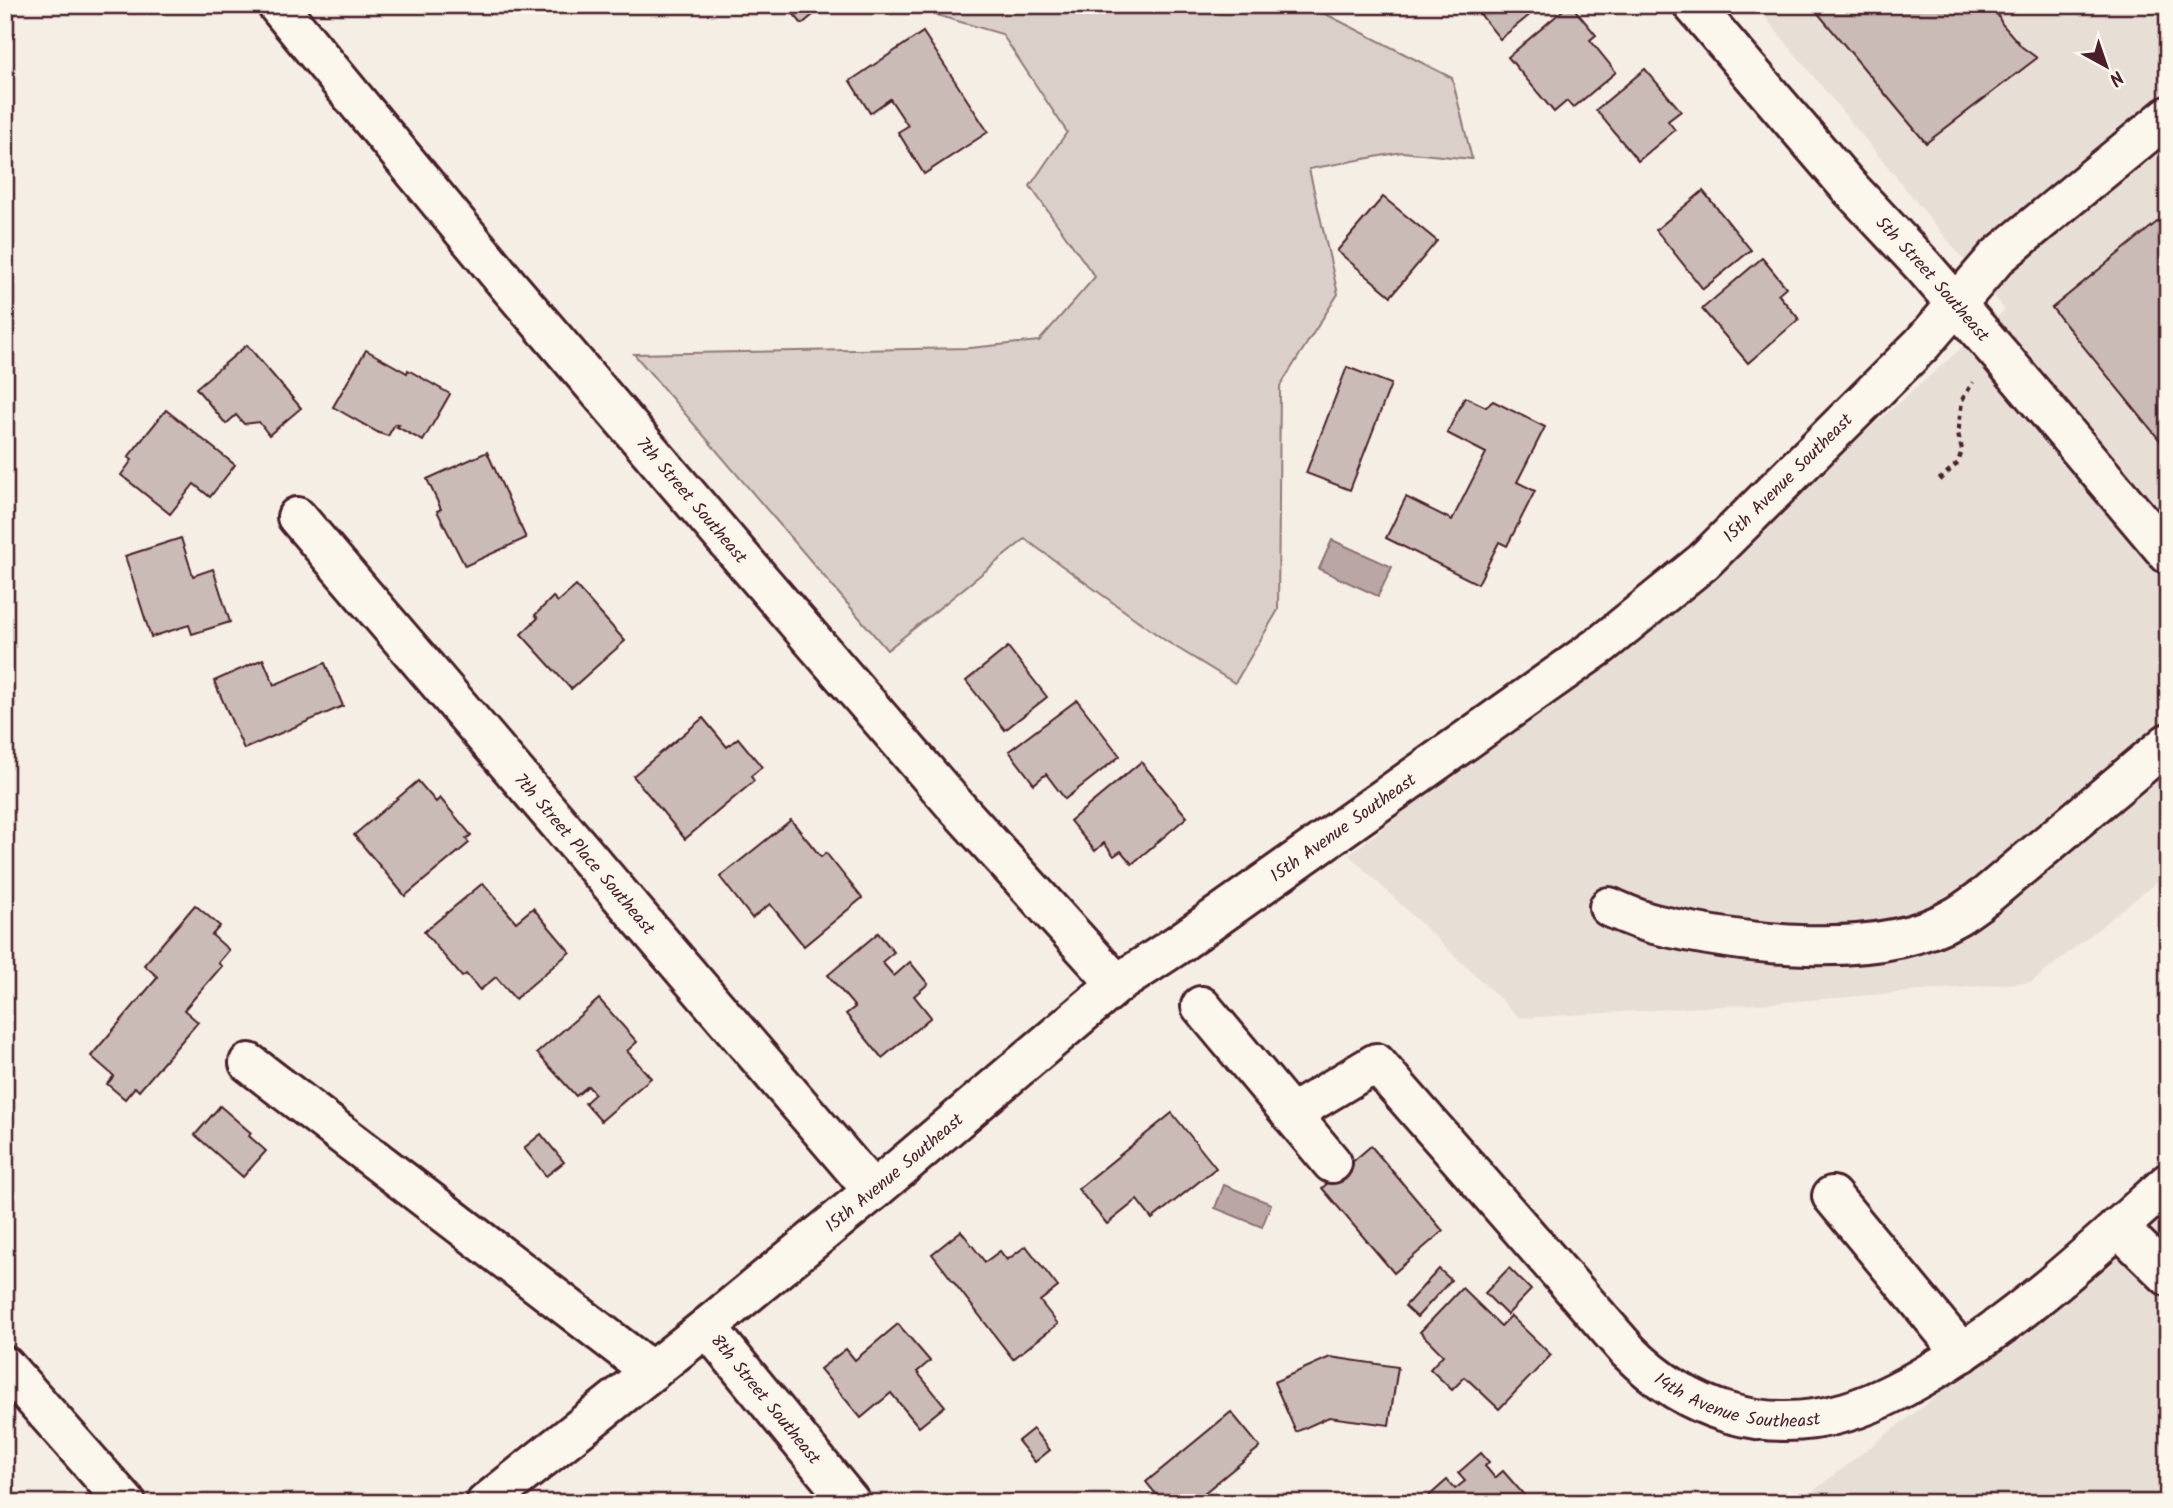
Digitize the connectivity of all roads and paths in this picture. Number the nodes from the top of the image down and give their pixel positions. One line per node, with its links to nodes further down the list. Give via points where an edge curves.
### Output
1 (277, 5): 11 (street, 7th Street Southeast, via 719,531)
2 (1693, 5): 4 (street, 5th Street Southeast)
3 (2168, 116): 4 (street, 15th Avenue Southeast, via 1997,257)
4 (1956, 303): 8 (street, 5th Street Southeast); 11 (street, 15th Avenue Southeast, via 1922,344 1703,562 1612,636)
5 (1976, 377): 6 (path, via 1962,400 1958,463)
6 (1939, 480)
7 (297, 517): 17 (street, 7th Street Place Southeast)
8 (2168, 554)
9 (2168, 743): 10 (street, via 1987,894 1956,917 1926,929 1856,944 1788,944 1662,926)
10 (1609, 907)
11 (1117, 985): 17 (street, 15th Avenue Southeast)
12 (1201, 1006): 14 (street)
13 (249, 1063): 24 (street)
14 (1291, 1114): 15 (street); 22 (street, 14th Avenue Southeast, via 1376,1063 1628,1351 1657,1378 1718,1411 1762,1419 1817,1419 1879,1401)
15 (1332, 1163)
16 (2168, 1183): 19 (street, 14th Avenue Southeast)
17 (873, 1191): 21 (street, 15th Avenue Southeast)
18 (1832, 1196): 22 (street)
19 (2118, 1227): 20 (street); 22 (street, 14th Avenue Southeast, via 2035,1301)
20 (2168, 1276)
21 (706, 1327): 24 (street, 15th Avenue Southeast); 27 (street, 8th Street Southeast)
22 (1962, 1353)
23 (5, 1366): 25 (street)
24 (653, 1370): 26 (street, 15th Avenue Southeast)
25 (126, 1503)
26 (486, 1503)
27 (851, 1503)

